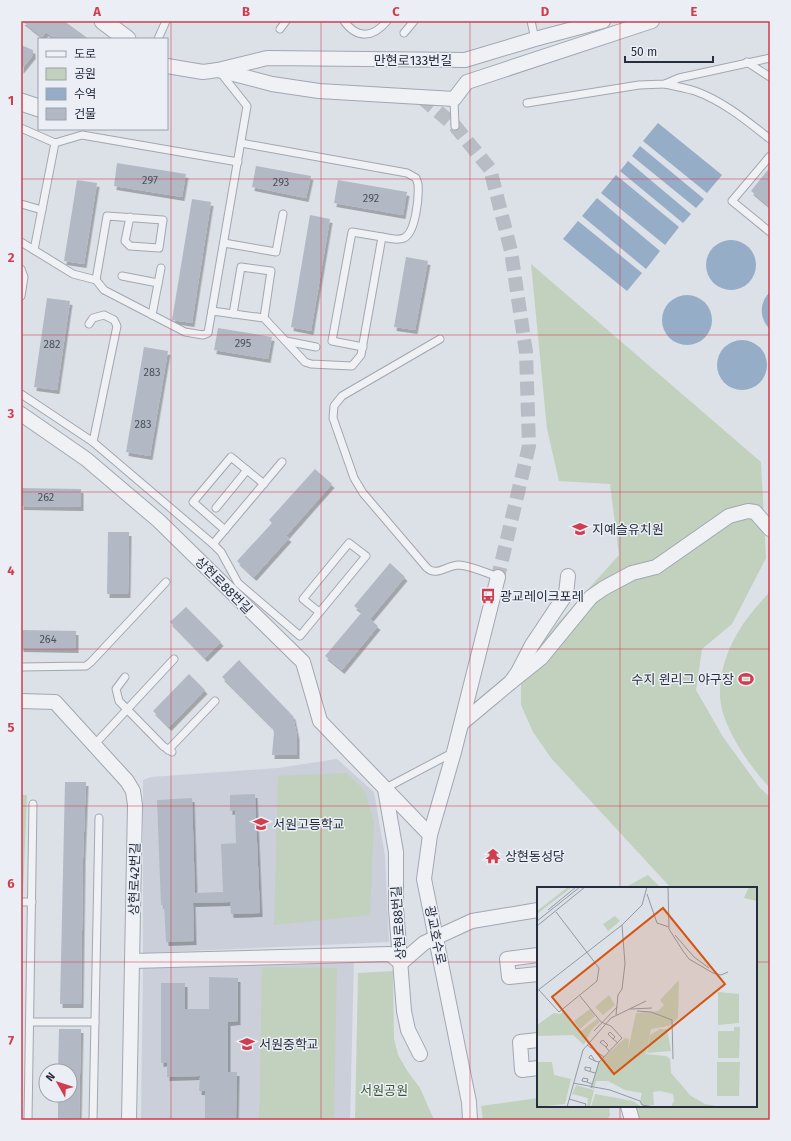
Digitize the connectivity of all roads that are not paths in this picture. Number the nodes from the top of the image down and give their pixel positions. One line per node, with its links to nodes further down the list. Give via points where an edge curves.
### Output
1 (103, 21): 12 (street)
2 (166, 21): 13 (lane)
3 (286, 21): 10 (lane)
4 (344, 21): 5 (lane, via 354,32 366,34 377,31)
5 (387, 21)
6 (414, 21): 11 (lane)
7 (531, 21): 14 (lane)
8 (603, 21): 14 (street, 만현로133번길)
9 (652, 21): 21 (street, via 467,82)
10 (280, 29)
11 (404, 33)
12 (126, 38)
13 (158, 38)
14 (535, 39): 18 (street, 만현로133번길, via 465,60 267,58)
15 (770, 58): 16 (lane)
16 (747, 62): 19 (lane); 20 (lane, via 679,78)
17 (168, 66): 18 (street, via 203,72)
18 (218, 70): 21 (street, via 272,84 319,91); 29 (lane, via 247,106)
19 (770, 77)
20 (665, 84): 23 (lane, via 639,85); 27 (lane, via 710,98 730,109)
21 (454, 99): 25 (lane)
22 (21, 102): 24 (street)
23 (527, 103)
24 (38, 108)
25 (455, 126)
26 (21, 128): 28 (lane)
27 (770, 139)
28 (55, 142): 31 (lane, via 82,135); 33 (lane)
29 (241, 143): 31 (lane); 37 (lane, via 407,173 416,178 418,184 413,224 405,237)
30 (770, 156): 36 (lane, via 732,202)
31 (238, 162): 39 (lane)
32 (21, 204): 33 (lane)
33 (42, 210): 40 (lane)
34 (283, 214): 39 (lane, via 276,252)
35 (130, 217): 35 (lane, via 163,220 159,248 130,246 125,241); 44 (lane, via 107,216)
36 (770, 232)
37 (382, 237): 55 (lane); 55 (lane, via 352,232 332,341)
38 (21, 242): 40 (lane)
39 (224, 242): 47 (lane)
40 (34, 250): 44 (lane, via 73,274)
41 (161, 268): 45 (lane)
42 (21, 269): 46 (lane, via 24,277)
43 (122, 276): 45 (lane)
44 (96, 280): 49 (lane, via 104,290)
45 (158, 283): 49 (lane)
46 (21, 296)
47 (212, 311): 48 (lane); 49 (lane, via 208,332 203,335 185,332)
48 (233, 314): 50 (lane); 50 (lane, via 241,267 271,271)
49 (152, 315)
50 (264, 318): 53 (lane)
51 (89, 324): 58 (lane, via 93,318 104,315 114,320 117,326)
52 (440, 339): 66 (lane, via 342,396 334,406 333,418 358,486 430,572 459,565)
53 (286, 341): 54 (lane); 55 (lane, via 305,362 347,367 358,361)
54 (316, 347)
55 (363, 347)
56 (21, 394): 58 (lane)
57 (21, 414): 80 (street, 상현로88번길, via 86,459 159,521 303,662 320,721)
58 (93, 442): 65 (lane)
59 (282, 462): 61 (lane)
60 (247, 470): 61 (lane); 62 (lane); 63 (lane, via 231,457 193,502)
61 (264, 484): 63 (lane)
62 (216, 508)
63 (225, 530): 65 (lane)
64 (770, 530): 73 (street, via 755,512 748,510 729,516 656,567 632,574 604,588 591,597 541,658)
65 (213, 544): 69 (lane, via 221,552 238,583 300,636)
66 (498, 576): 77 (street)
67 (568, 576): 73 (street, via 566,594)
68 (166, 582): 71 (lane, via 86,666)
69 (319, 612): 69 (lane, via 366,556 349,543 302,599)
70 (174, 659): 76 (lane)
71 (21, 667)
72 (124, 677): 76 (lane, via 116,689 116,696)
73 (510, 682): 77 (street)
74 (21, 701): 78 (street, 상현로42번길, via 55,702)
75 (214, 702): 76 (lane, via 170,751)
76 (127, 710): 78 (lane)
77 (462, 723): 79 (street)
78 (94, 745): 89 (street, 상현로42번길, via 133,791 135,805)
79 (454, 752): 80 (lane); 83 (street, 광교호수로)
80 (384, 789): 83 (street, 상현로88번길); 90 (street, 상현로88번길, via 396,852 396,909)
81 (33, 804): 85 (lane)
82 (100, 818): 93 (lane)
83 (430, 835): 87 (street, 광교호수로, via 424,879)
84 (21, 902): 85 (lane)
85 (32, 902): 92 (lane)
86 (537, 910): 87 (street, via 472,921)
87 (437, 936): 90 (street, via 424,943); 103 (street, 광교호수로, via 469,1102)
88 (537, 954): 91 (street, via 507,958 509,977)
89 (132, 961): 90 (street, via 390,954); 102 (street, 상현로42번길)
90 (401, 963): 95 (street, 상현로88번길, via 404,1011 408,1030)
91 (537, 974)
92 (30, 1022): 93 (lane); 98 (lane)
93 (95, 1022): 101 (lane)
94 (537, 1040): 96 (street, via 520,1042 522,1070)
95 (420, 1054)
96 (537, 1068)
97 (21, 1074): 98 (lane)
98 (29, 1074): 100 (lane)
99 (628, 1107): 104 (street)
100 (28, 1120)
101 (93, 1120)
102 (129, 1120)
103 (470, 1120)
104 (632, 1120)

